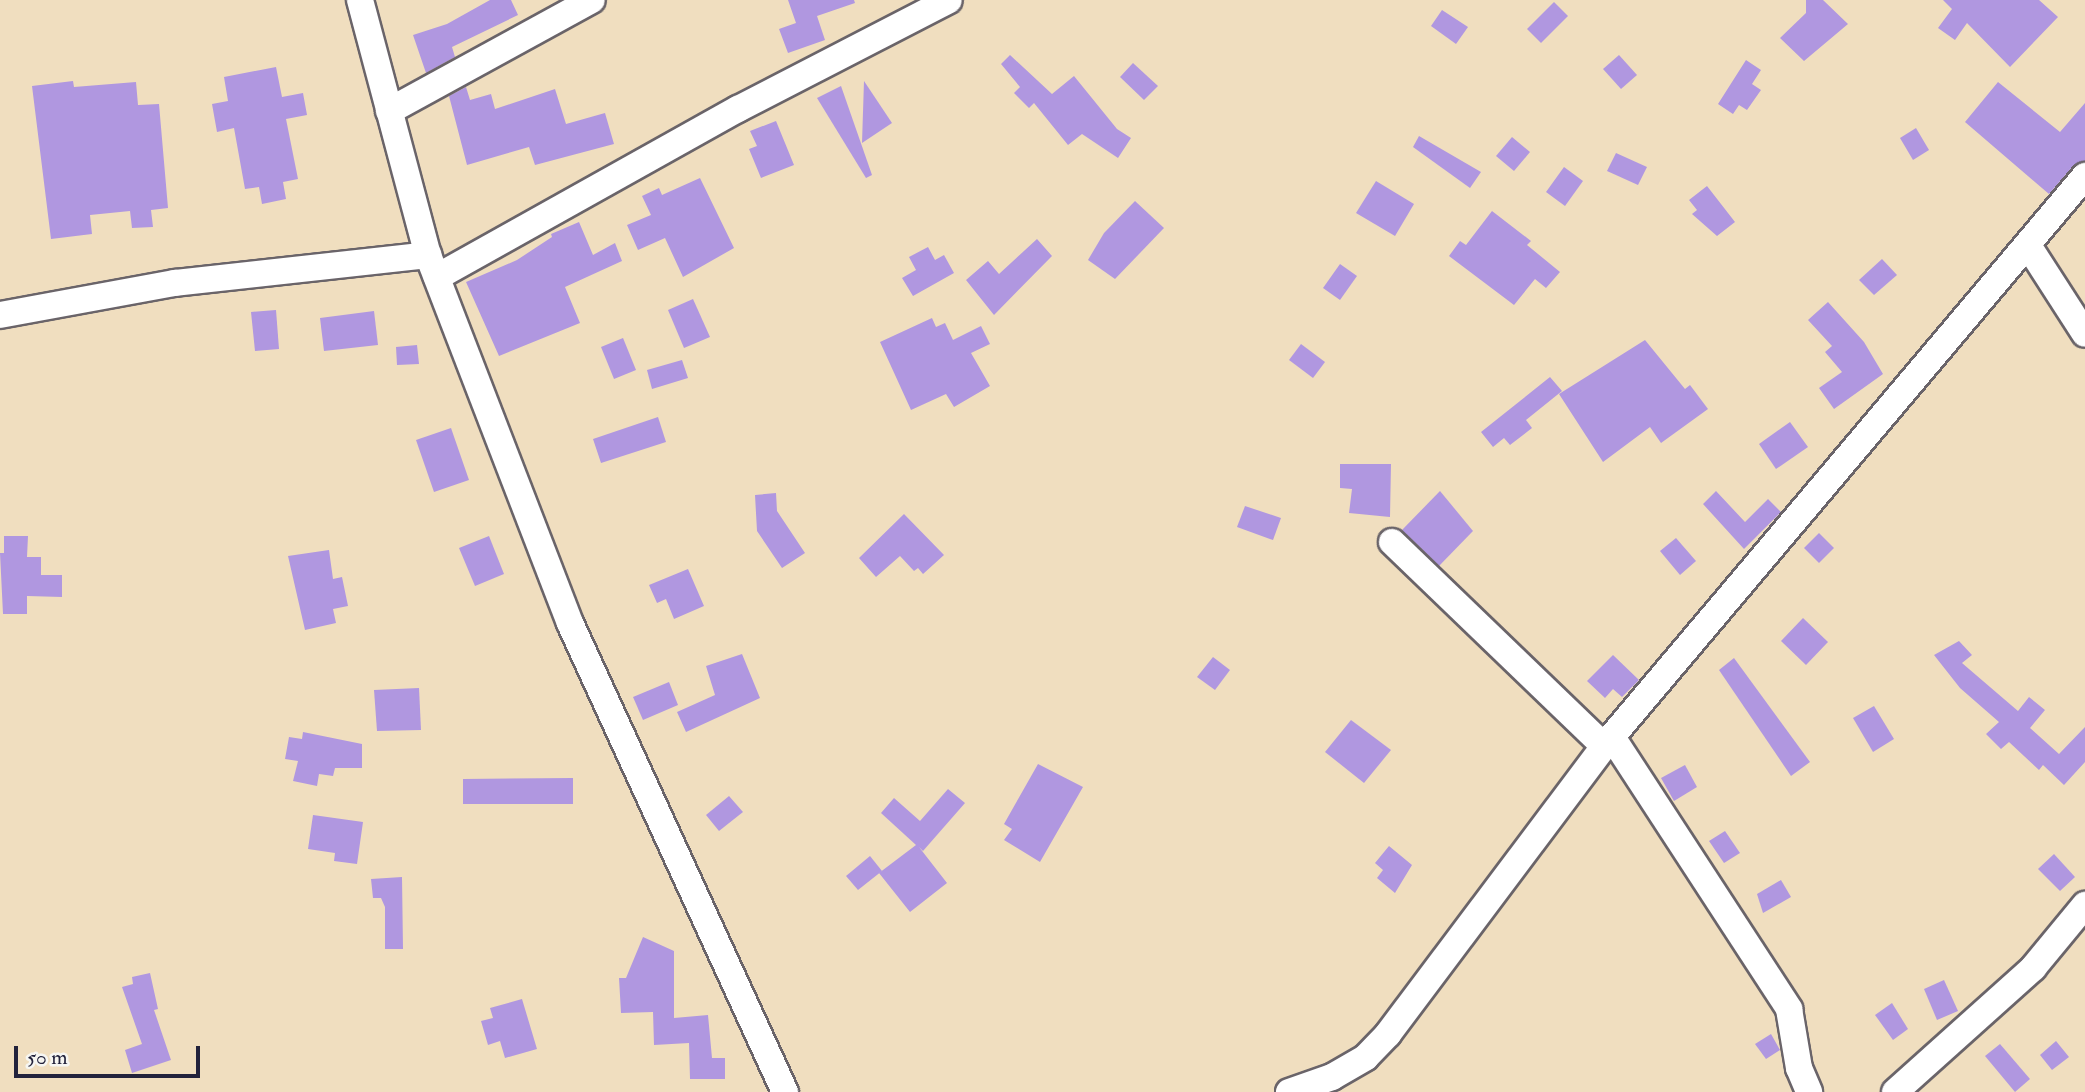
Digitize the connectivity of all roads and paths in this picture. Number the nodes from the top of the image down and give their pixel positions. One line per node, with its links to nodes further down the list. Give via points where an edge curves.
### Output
1 (360, 0): 4 (street)
2 (592, 0): 4 (street)
3 (949, 0): 7 (street)
4 (389, 111): 7 (street)
5 (2085, 177): 6 (street)
6 (2029, 247): 9 (street); 11 (street)
7 (432, 266): 8 (street, via 164,285); 13 (street, via 570,623)
8 (0, 315)
9 (2085, 334)
10 (1392, 542): 11 (street)
11 (1608, 741): 14 (street, via 1388,1034 1366,1057 1332,1077); 15 (street, via 1789,1009)
12 (2085, 905): 16 (street, via 2033,968)
13 (785, 1092)
14 (1289, 1092)
15 (1809, 1092)
16 (1895, 1092)

